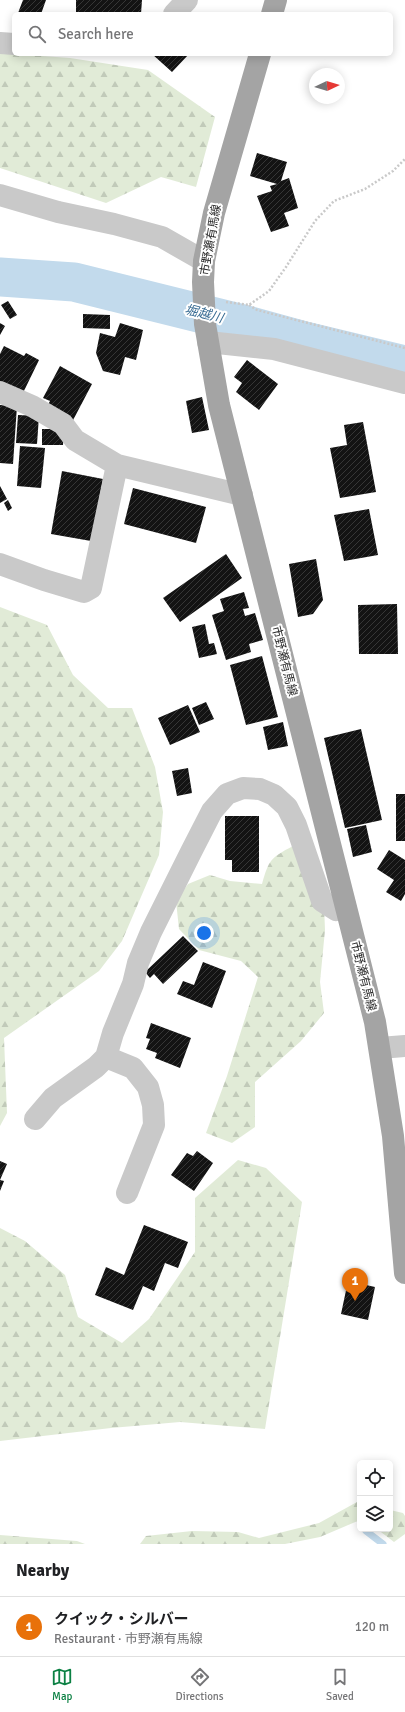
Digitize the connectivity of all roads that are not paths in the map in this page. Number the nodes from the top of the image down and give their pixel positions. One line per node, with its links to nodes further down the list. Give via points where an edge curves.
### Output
1 (187, 0): 3 (street)
2 (276, 0): 4 (main road)
3 (176, 12)
4 (273, 12)
5 (0, 43): 6 (street)
6 (12, 44)
7 (259, 56): 9 (main road, 市野瀬有馬線, via 214,214)
8 (0, 195): 9 (street, via 162,237)
9 (204, 261): 10 (main road, 市野瀬有馬線)
10 (205, 317): 11 (street, via 274,349); 14 (main road, 市野瀬有馬線, via 219,405)
11 (405, 383)
12 (0, 392): 13 (street, via 32,406 62,424 75,440)
13 (117, 465): 14 (street); 15 (street, via 91,588 84,592)
14 (242, 495): 16 (main road, 市野瀬有馬線)
15 (0, 564)
16 (345, 905): 18 (main road, 市野瀬有馬線); 19 (street, via 336,910 322,901 288,807 274,795 260,789 243,788 227,794 212,812 151,932)
17 (405, 1046): 18 (street)
18 (380, 1048): 22 (main road, 市野瀬有馬線, via 393,1136)
19 (106, 1057): 20 (street, via 54,1098); 21 (street, via 132,1068 148,1087 153,1105 154,1125)
20 (35, 1119)
21 (128, 1193)
22 (405, 1273)

